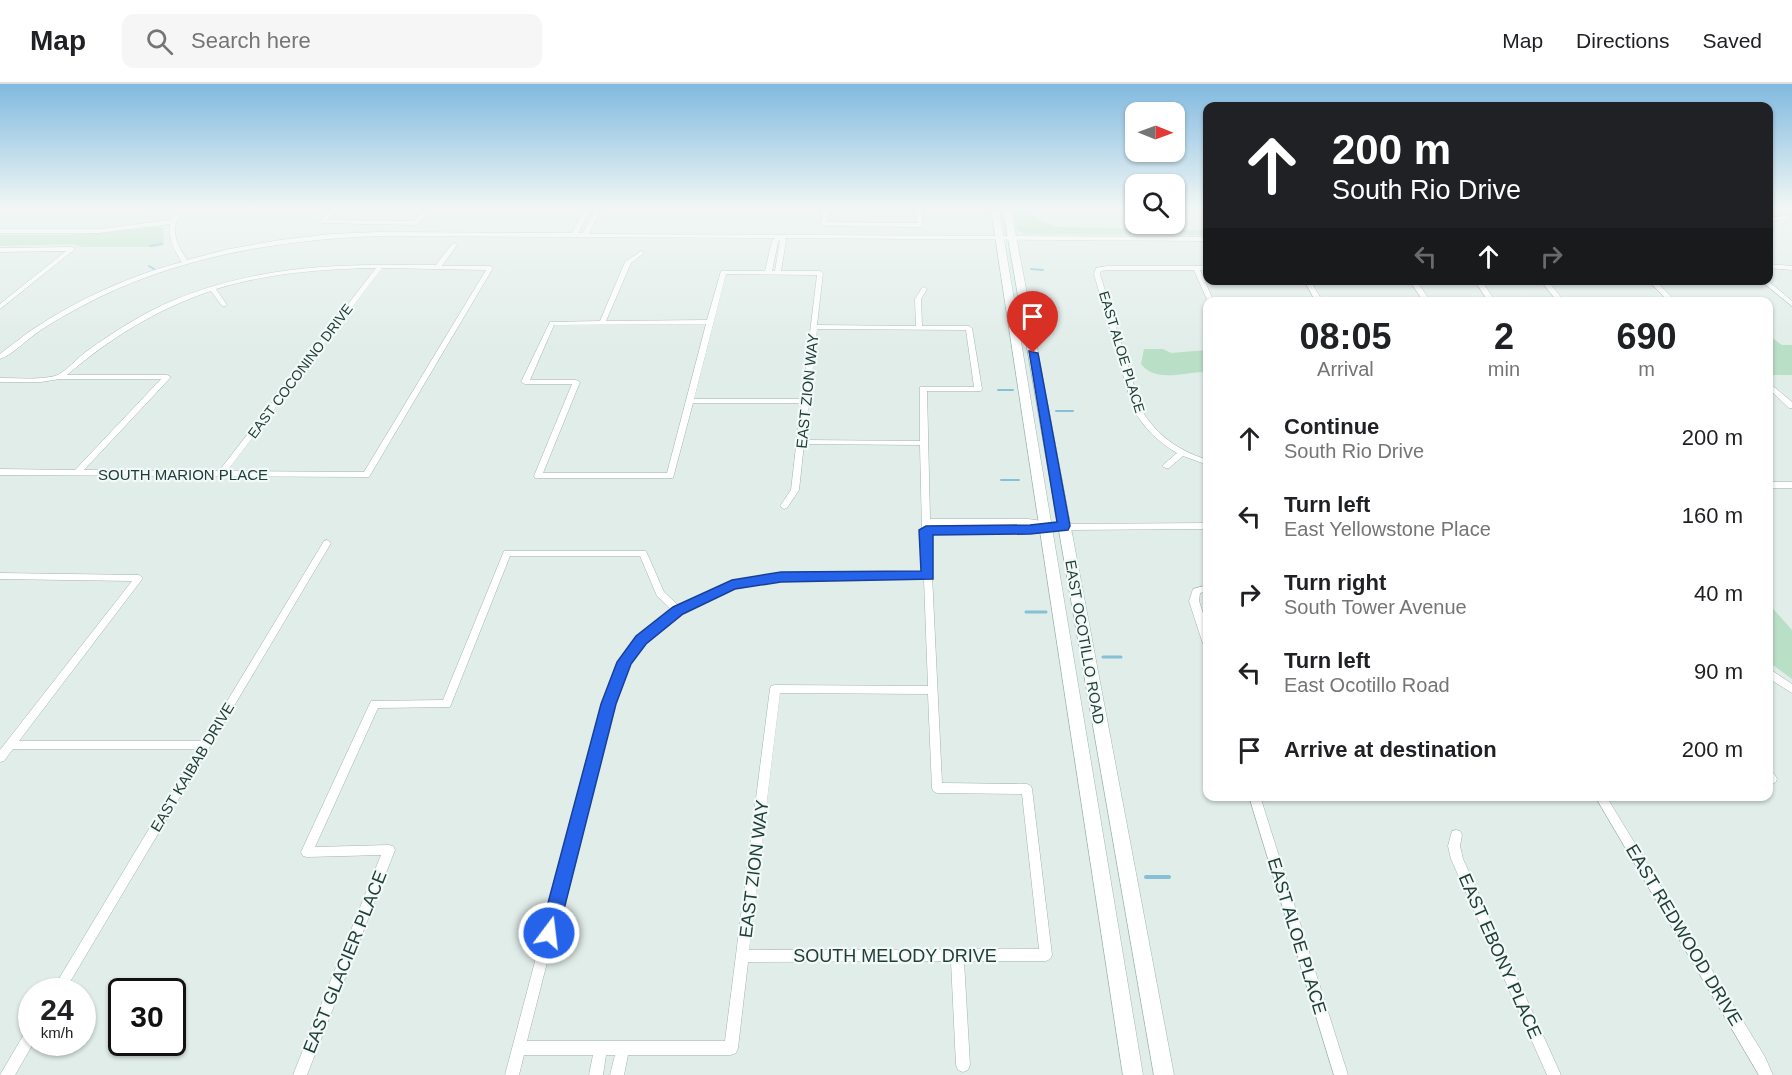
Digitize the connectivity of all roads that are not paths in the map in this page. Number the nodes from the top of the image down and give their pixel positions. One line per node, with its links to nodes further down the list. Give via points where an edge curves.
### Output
1 (64, 255): 29 (street)
2 (181, 255): 10 (street)
3 (217, 255): 10 (street)
4 (446, 255): 13 (street)
5 (637, 255): 30 (street, via 628,262)
6 (772, 255): 17 (street)
7 (781, 255): 18 (street)
8 (1003, 255): 56 (main road, EAST OCOTILLO ROAD)
9 (1015, 255): 56 (main road, EAST OCOTILLO ROAD)
10 (186, 263): 34 (street, via 76,308 33,332)
11 (1773, 266): 16 (street)
12 (379, 268): 13 (street); 23 (street, via 306,269); 51 (street, EAST COCONINO DRIVE)
13 (437, 268): 51 (street, SOUTH MARION PLACE, via 490,268 366,475)
14 (1196, 268): 15 (street); 19 (street); 46 (street, EAST ALOE PLACE, via 1098,269 1137,408 1154,433)
15 (1203, 268)
16 (1792, 268)
17 (768, 273): 18 (street); 31 (street, via 723,272)
18 (778, 273): 32 (street, EAST ZION WAY, via 820,273)
19 (1203, 285)
20 (1547, 285): 25 (street)
21 (1656, 285): 26 (street)
22 (1769, 285): 27 (street)
23 (212, 288): 28 (street); 37 (street, via 137,319 90,350)
24 (924, 289): 33 (street, via 918,299)
25 (1558, 297)
26 (1668, 297)
27 (1792, 304)
28 (224, 305)
29 (0, 308)
30 (603, 321): 31 (street); 42 (street, via 552,323 525,382 576,382 538,476 670,476)
31 (710, 322): 42 (street)
32 (814, 327): 33 (street); 41 (street, EAST ZION WAY)
33 (920, 328): 45 (street, via 969,328 978,389 923,389)
34 (0, 357)
35 (0, 374): 36 (street)
36 (19, 374): 37 (street); 39 (street)
37 (60, 376): 39 (street); 50 (street, via 167,377)
38 (0, 380): 39 (street)
39 (13, 380)
40 (1773, 389): 43 (street)
41 (806, 400): 42 (street); 44 (street, EAST ZION WAY)
42 (689, 401)
43 (1792, 406)
44 (801, 442): 45 (street); 54 (street, EAST ZION WAY, via 795,490)
45 (923, 443): 55 (street)
46 (1182, 453): 47 (street, EAST ALOE PLACE); 48 (street)
47 (1203, 461)
48 (1166, 466)
49 (0, 472): 50 (street, SOUTH MARION PLACE)
50 (77, 473): 51 (street, SOUTH MARION PLACE)
51 (222, 474)
52 (1773, 485): 53 (street)
53 (1792, 485)
54 (784, 506)
55 (926, 526): 56 (street, via 1030,530); 60 (street)
56 (1055, 526): 57 (street); 86 (main road, EAST OCOTILLO ROAD); 87 (main road, EAST OCOTILLO ROAD)
57 (1203, 526)
58 (327, 543): 68 (street, EAST KAIBAB DRIVE)
59 (0, 576): 67 (street, via 139,578)
60 (928, 576): 62 (street, via 781,577 732,585); 66 (street)
61 (1203, 589): 63 (street, via 1196,591 1194,601)
62 (678, 610): 76 (street, via 641,640 625,662 608,704); 82 (street, EAST GLACIER PLACE, via 660,594 643,553 507,553 446,704 375,704 307,852 389,850)
63 (1203, 629)
64 (1773, 676): 65 (street)
65 (1792, 689)
66 (933, 690): 73 (street, EAST ZION WAY, via 775,689); 74 (street, SOUTH MELODY DRIVE, via 937,788 1027,789 1046,955)
67 (10, 745): 68 (street); 69 (street)
68 (205, 745): 75 (street, EAST KAIBAB DRIVE)
69 (0, 758)
70 (1256, 801): 88 (street, EAST ALOE PLACE)
71 (1603, 801): 90 (street, EAST REDWOOD DRIVE)
72 (1456, 835): 89 (street, EAST EBONY PLACE, via 1457,859)
73 (743, 956): 74 (street, SOUTH MELODY DRIVE); 78 (street, EAST ZION WAY, via 731,1048)
74 (957, 956): 80 (street)
75 (65, 978)
76 (519, 1048): 77 (street); 83 (street)
77 (601, 1048): 78 (street); 84 (street)
78 (623, 1048): 85 (street)
79 (19, 1056): 81 (street)
80 (963, 1065)
81 (7, 1075)
82 (300, 1075)
83 (512, 1075)
84 (596, 1075)
85 (617, 1075)
86 (1133, 1075)
87 (1164, 1075)
88 (1341, 1075)
89 (1554, 1075)
90 (1766, 1075)

